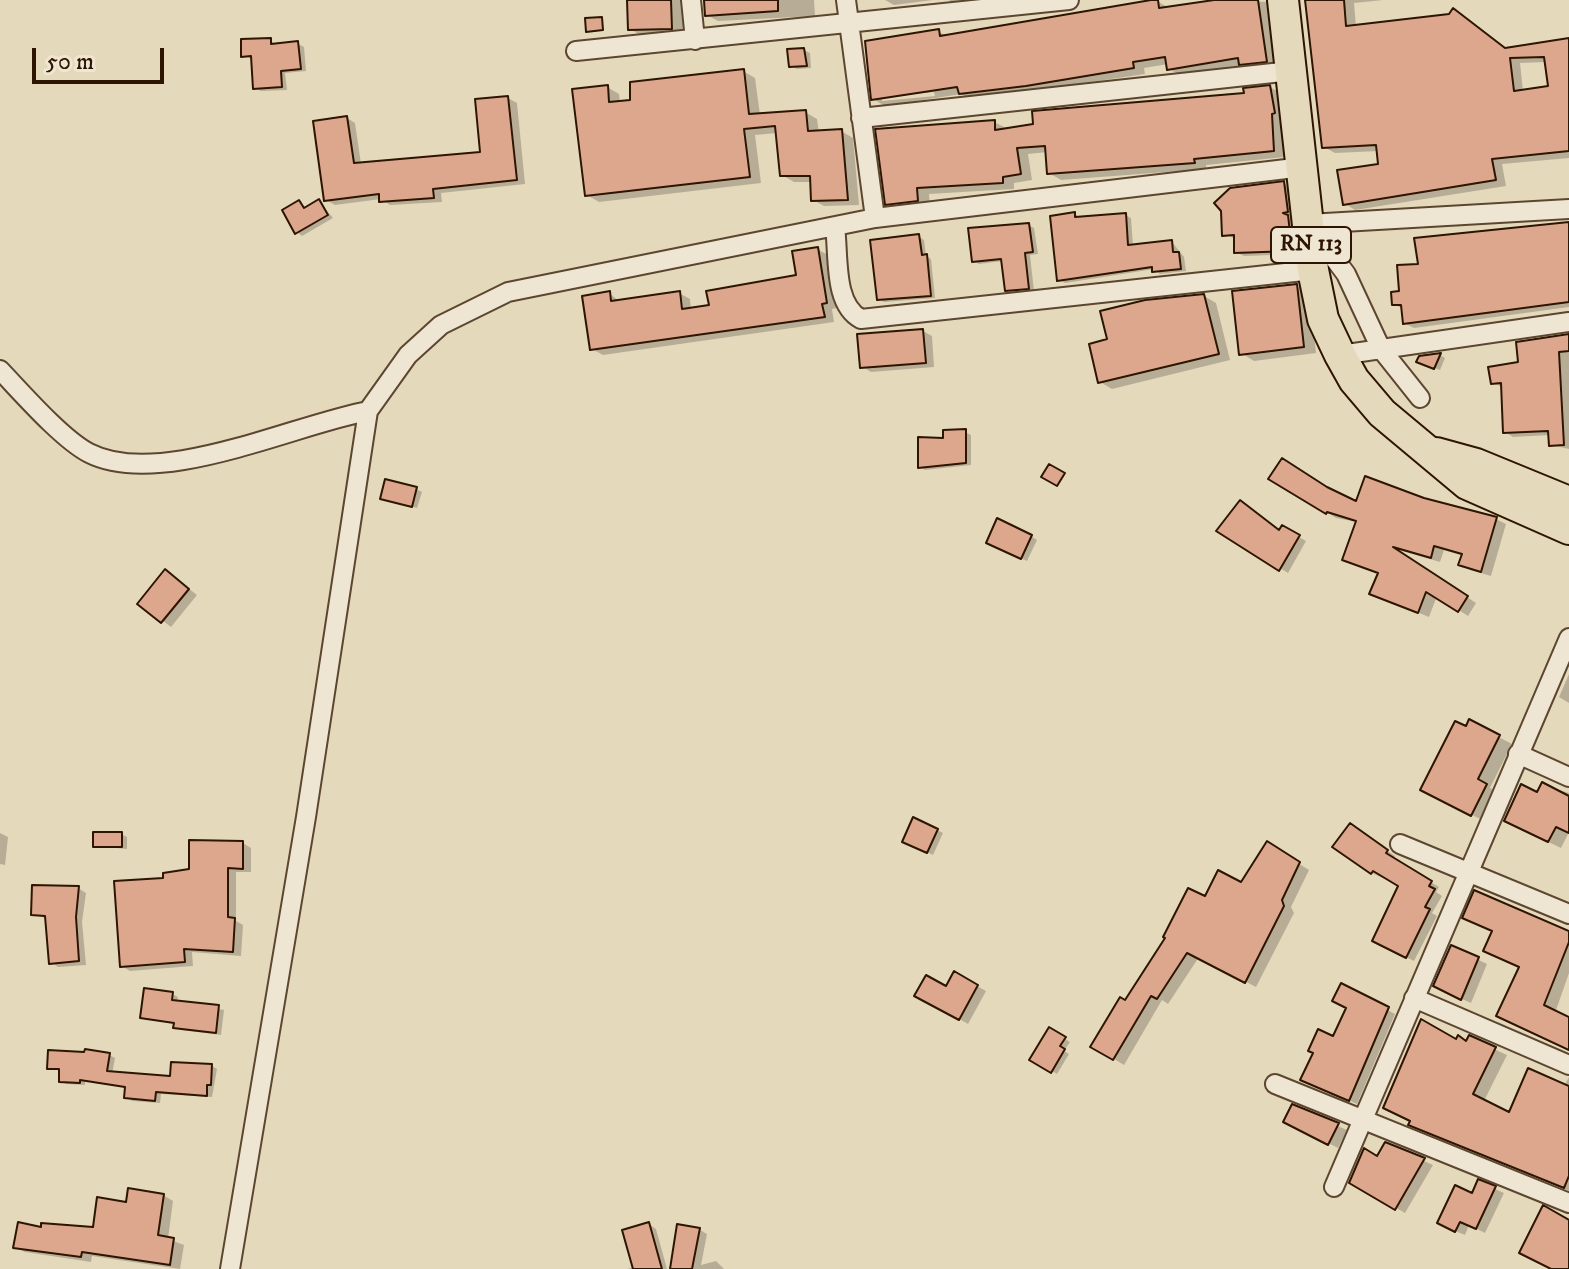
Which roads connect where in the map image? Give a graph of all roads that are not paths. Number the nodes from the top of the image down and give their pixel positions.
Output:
1 (691, 0) edge
2 (846, 0) edge
3 (1069, 0) edge
4 (1283, 0) edge
5 (849, 25) junction
6 (695, 40) junction
7 (576, 51) dead end
8 (1291, 71) junction
9 (861, 118) junction
10 (1303, 167) junction
11 (1569, 209) edge
12 (875, 218) junction
13 (1308, 224) junction
14 (835, 227) junction
15 (1313, 270) junction
16 (1569, 322) edge
17 (1381, 349) junction
18 (1340, 355) junction
19 (0, 370) edge
20 (1420, 398) dead end
21 (368, 411) junction
22 (1428, 451) junction
23 (1569, 502) edge
24 (1569, 529) edge
25 (1569, 640) edge
26 (1518, 754) junction
27 (1569, 777) edge
28 (1400, 844) dead end
29 (1468, 872) junction
30 (1569, 914) edge
31 (1414, 998) junction
32 (1569, 1065) edge
33 (1275, 1084) dead end
34 (1363, 1120) junction
35 (1334, 1187) dead end
36 (1569, 1203) edge
37 (230, 1269) edge

1 - 6 street
2 - 5 street
3 - 5 street
4 - 8 main road, RN 113
5 - 6 street
5 - 9 street
6 - 7 street
8 - 9 street
8 - 10 main road, RN 113
9 - 12 street
10 - 12 street
10 - 13 main road, RN 113
11 - 13 street
12 - 14 street
13 - 15 main road, RN 113
13 - 17 street
14 - 15 street
14 - 21 street
15 - 18 main road, RN 113
16 - 17 street
17 - 18 street
17 - 20 street
18 - 22 main road, RN 113
19 - 21 street
21 - 37 street
22 - 23 main road, RN 113
22 - 24 main road, RN 113
25 - 26 street
26 - 27 street
26 - 29 street
28 - 29 street
29 - 30 street
29 - 31 street
31 - 32 street
31 - 34 street
33 - 34 street
34 - 35 street
34 - 36 street

